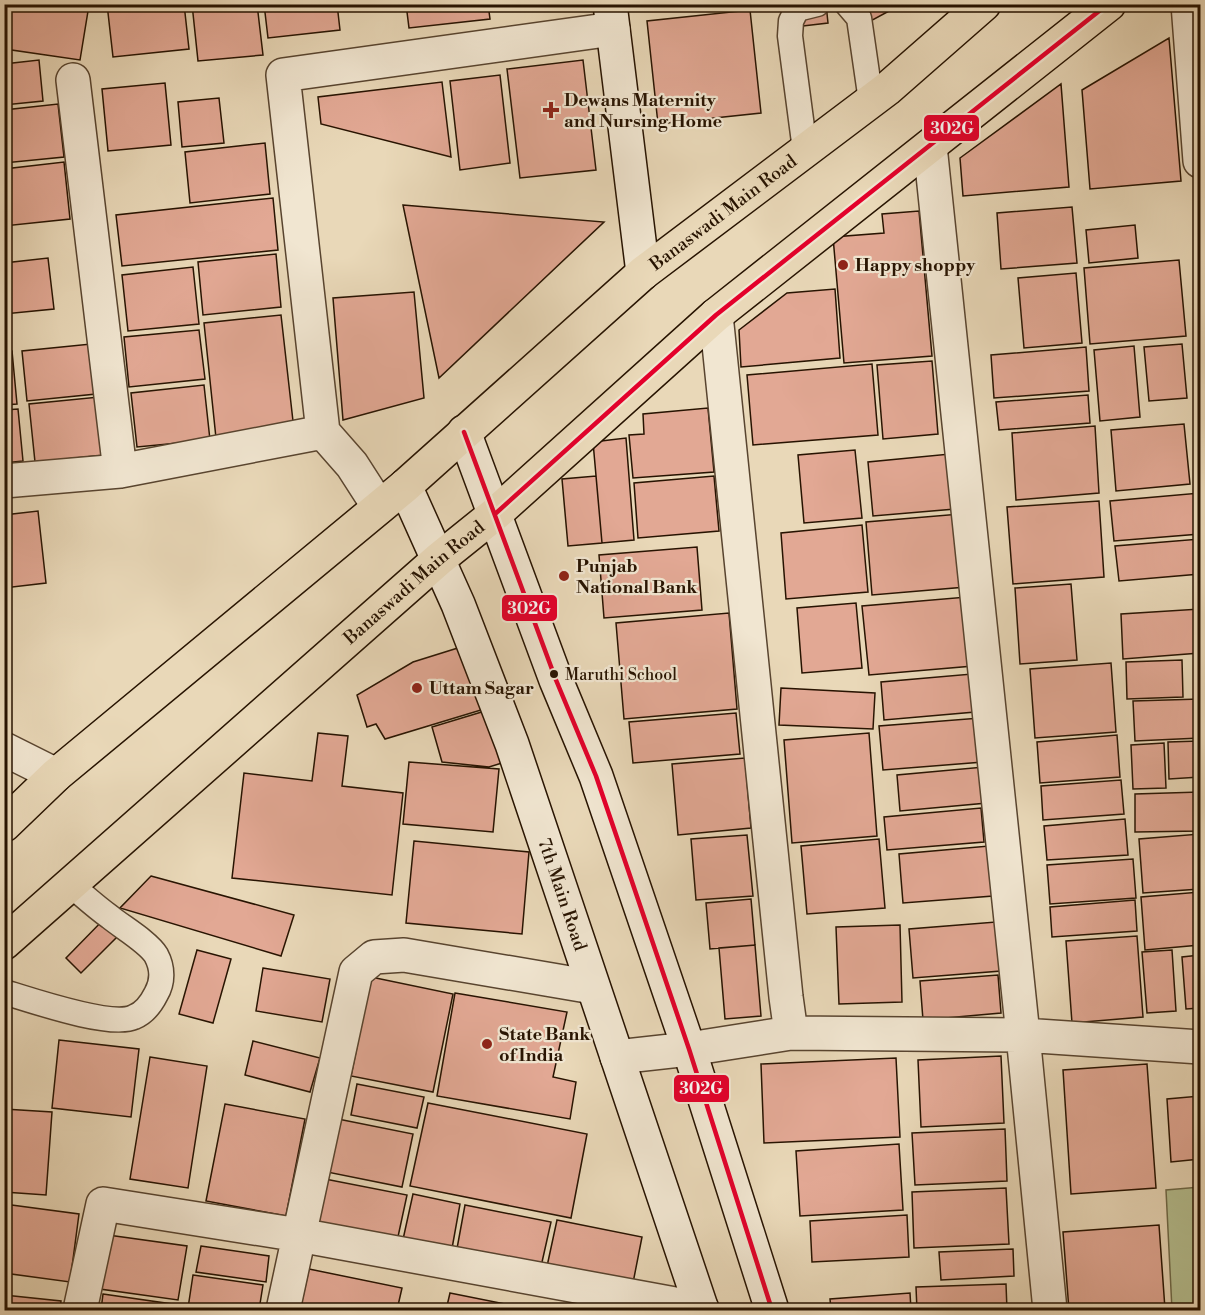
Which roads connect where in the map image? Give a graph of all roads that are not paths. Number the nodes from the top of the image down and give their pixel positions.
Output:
1 (817, 4) edge
2 (847, 4) edge
3 (984, 4) edge
4 (1109, 4) edge
5 (1188, 4) edge
6 (612, 17) edge
7 (73, 80) dead end
8 (871, 101) junction
9 (930, 146) junction
10 (805, 150) junction
11 (1200, 161) edge
12 (643, 273) junction
13 (716, 315) junction
14 (323, 432) junction
15 (464, 432) junction
16 (120, 471) junction
17 (4, 481) edge
18 (405, 486) junction
19 (379, 507) junction
20 (495, 514) junction
21 (439, 559) junction
22 (4, 749) edge
23 (56, 775) junction
24 (4, 825) edge
25 (71, 885) junction
26 (4, 943) edge
27 (594, 987) junction
28 (4, 992) edge
29 (791, 1033) junction
30 (1023, 1035) junction
31 (1200, 1047) edge
32 (689, 1049) junction
33 (617, 1057) junction
34 (299, 1235) junction
35 (702, 1310) edge
36 (80, 1311) edge
37 (284, 1311) edge
38 (772, 1311) edge
39 (1050, 1311) edge

1 - 10 lane
2 - 8 lane
3 - 8 main road, Banaswadi Main Road
4 - 9 main road, Banaswadi Main Road
5 - 11 street
6 - 12 street
6 - 14 street
7 - 16 street
8 - 10 main road, Banaswadi Main Road
9 - 13 main road, Banaswadi Main Road
9 - 30 street
10 - 12 main road, Banaswadi Main Road
12 - 15 main road, Banaswadi Main Road
13 - 20 main road, Banaswadi Main Road
13 - 29 street
14 - 16 street
14 - 19 street
15 - 18 main road, Banaswadi Main Road
15 - 20 street
16 - 17 street
18 - 19 main road, Banaswadi Main Road
18 - 21 street, 7th Main Road
19 - 23 main road, Banaswadi Main Road
20 - 21 main road, Banaswadi Main Road
20 - 32 street
21 - 25 main road, Banaswadi Main Road
21 - 27 street, 7th Main Road
22 - 23 street
23 - 24 main road, Banaswadi Main Road
25 - 26 main road, Banaswadi Main Road
25 - 28 lane
27 - 33 street, 7th Main Road
27 - 34 street
29 - 30 street
29 - 32 street
30 - 31 street
30 - 39 street
32 - 33 street
32 - 38 street
33 - 35 street, 7th Main Road
34 - 35 street
34 - 36 street
34 - 37 street

